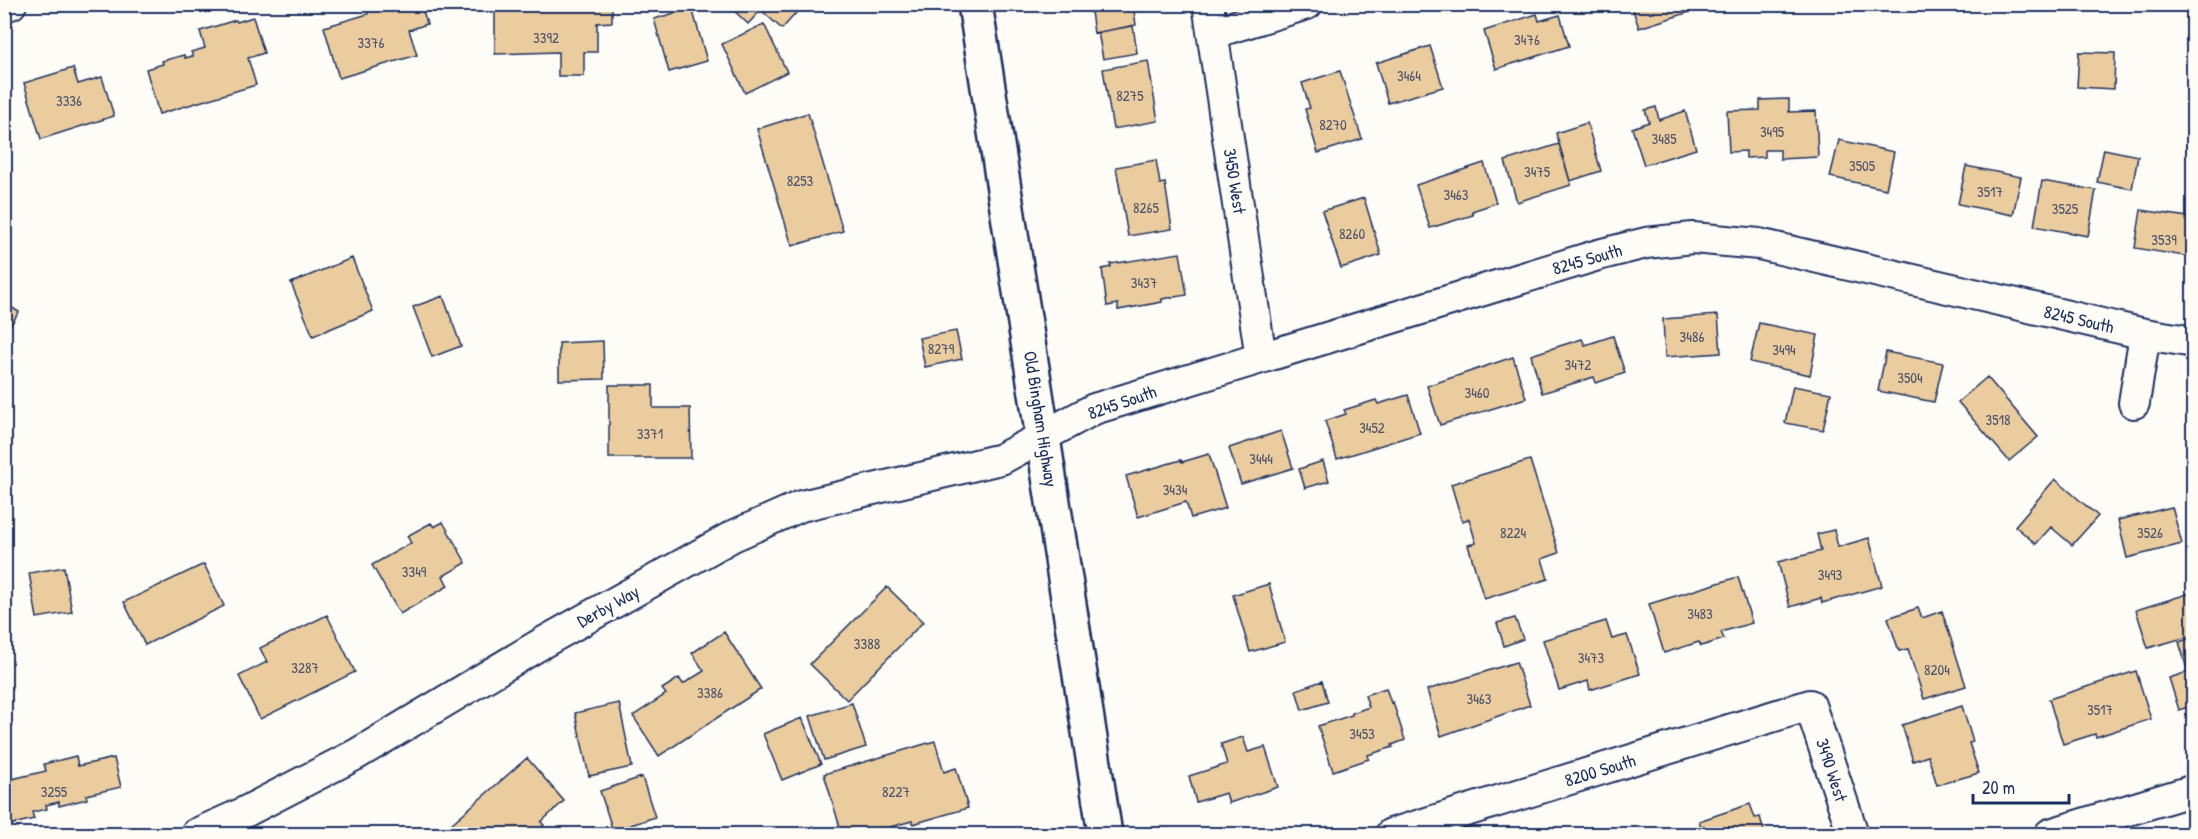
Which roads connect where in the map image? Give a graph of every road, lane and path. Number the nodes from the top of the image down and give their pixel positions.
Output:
1 (11, 4) edge
2 (975, 4) edge
3 (1307, 4) edge
4 (4, 6) edge
5 (1210, 19) edge
6 (2145, 334) junction
7 (2193, 342) edge
8 (1262, 358) junction
9 (2134, 403) dead end
10 (1044, 435) junction
11 (1810, 705) joint
12 (2193, 790) edge
13 (196, 834) edge
14 (1105, 834) edge
15 (1391, 834) edge
16 (1853, 834) edge
17 (2050, 834) edge

1 - 4 street
2 - 10 street, Old Bingham Highway
3 - 5 street
5 - 8 street, 3450 West
6 - 7 street, 8245 South
6 - 8 street, 8245 South
6 - 9 street
8 - 10 street, 8245 South
10 - 13 street, Derby Way
10 - 14 street, Old Bingham Highway
11 - 15 street, 8200 South
11 - 16 street, 3490 West
12 - 17 street

